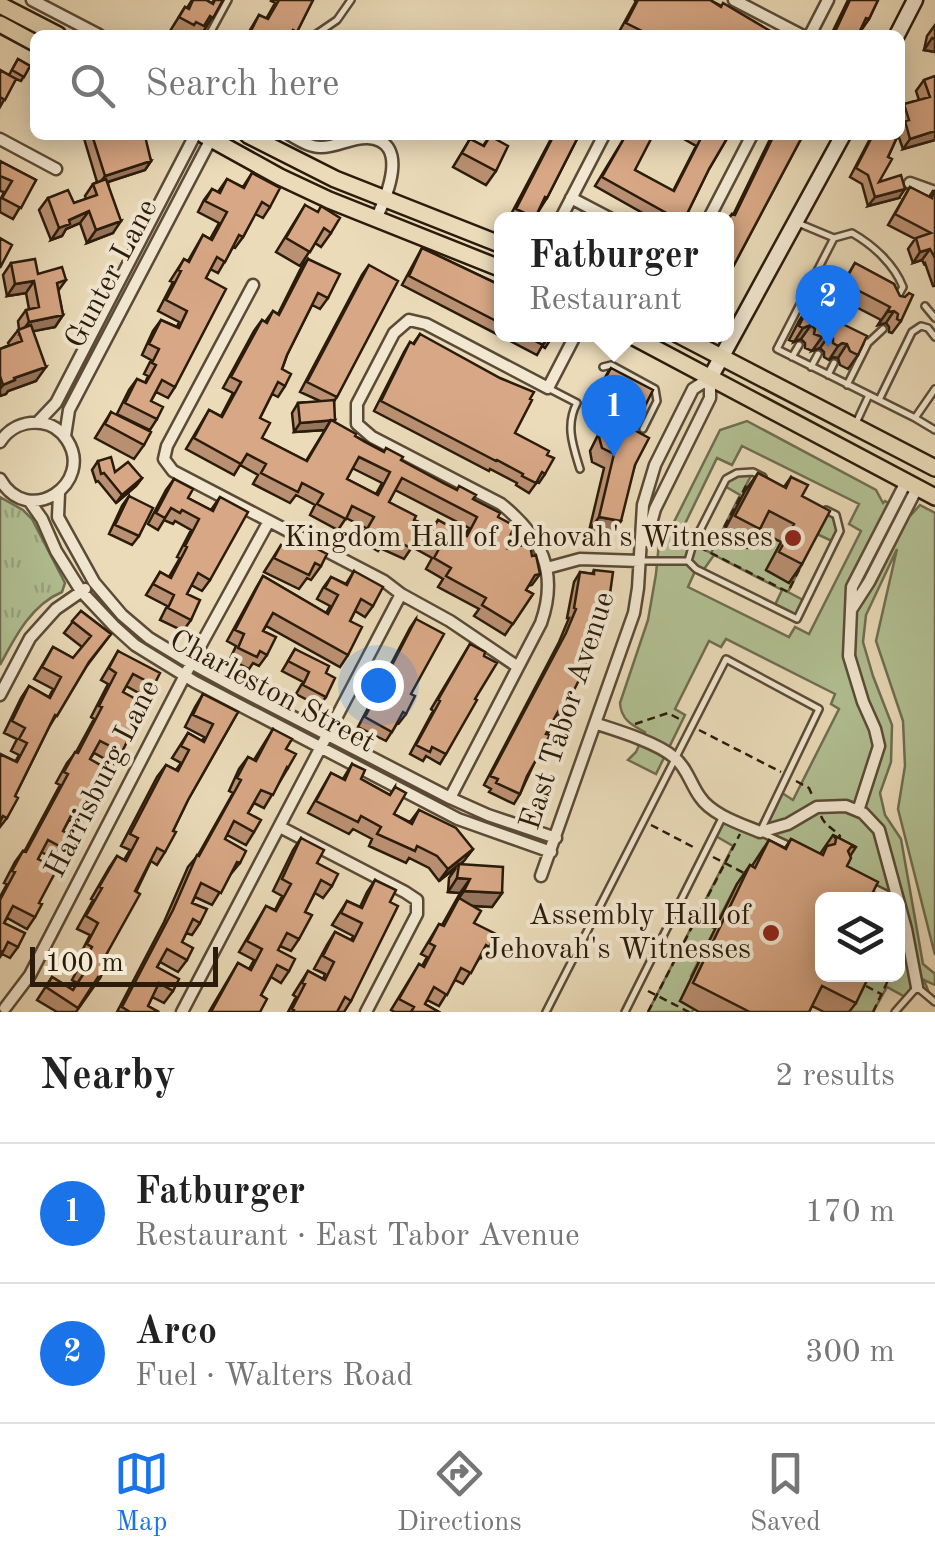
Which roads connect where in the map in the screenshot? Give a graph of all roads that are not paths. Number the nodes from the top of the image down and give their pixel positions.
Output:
1 (32, 0) edge
2 (228, 0) edge
3 (351, 0) edge
4 (734, 0) edge
5 (828, 0) edge
6 (915, 0) edge
7 (0, 4) edge
8 (0, 24) edge
9 (49, 30) edge
10 (89, 30) edge
11 (212, 30) edge
12 (322, 30) edge
13 (791, 30) edge
14 (813, 30) edge
15 (900, 30) edge
16 (30, 40) edge
17 (0, 139) edge
18 (201, 140) edge
19 (201, 140) edge
20 (211, 140) edge
21 (258, 140) edge
22 (302, 140) edge
23 (358, 140) edge
24 (373, 140) edge
25 (601, 140) edge
26 (749, 140) edge
27 (840, 140) edge
28 (56, 169) dead end
29 (910, 183) edge
30 (935, 192) edge
31 (571, 198) junction
32 (386, 199) junction
33 (564, 212) edge
34 (598, 212) edge
35 (712, 212) edge
36 (376, 219) junction
37 (794, 221) junction
38 (834, 238) junction
39 (494, 242) edge
40 (494, 265) edge
41 (252, 285) dead end
42 (895, 303) edge
43 (925, 306) dead end
44 (935, 318) edge
45 (882, 328) dead end
46 (734, 334) edge
47 (850, 334) edge
48 (935, 338) edge
49 (572, 342) edge
50 (643, 342) edge
51 (693, 342) edge
52 (730, 342) edge
53 (868, 343) junction
54 (799, 344) dead end
55 (818, 354) dead end
56 (722, 357) junction
57 (792, 357) junction
58 (834, 362) dead end
59 (603, 367) dead end
60 (811, 367) junction
61 (828, 375) junction
62 (710, 378) junction
63 (847, 385) junction
64 (548, 388) junction
65 (935, 389) edge
66 (870, 396) junction
67 (586, 399) dead end
68 (878, 400) junction
69 (577, 403) junction
70 (915, 418) junction
71 (38, 422) junction
72 (854, 425) junction
73 (643, 428) dead end
74 (935, 430) edge
75 (2, 435) edge
76 (65, 436) junction
77 (935, 468) edge
78 (580, 469) dead end
79 (0, 479) edge
80 (768, 480) edge
81 (912, 485) junction
82 (59, 493) junction
83 (935, 496) edge
84 (30, 502) junction
85 (814, 504) edge
86 (268, 521) junction
87 (640, 561) junction
88 (688, 561) junction
89 (547, 568) junction
90 (94, 582) junction
91 (81, 591) junction
92 (402, 594) junction
93 (192, 663) junction
94 (518, 667) junction
95 (185, 676) junction
96 (0, 695) edge
97 (596, 724) junction
98 (328, 734) junction
99 (321, 747) junction
100 (675, 758) junction
101 (450, 798) junction
102 (858, 810) junction
103 (724, 815) junction
104 (280, 827) junction
105 (760, 832) junction
106 (556, 838) junction
107 (551, 852) junction
108 (801, 852) edge
109 (542, 876) dead end
110 (856, 878) edge
111 (883, 892) edge
112 (896, 892) edge
113 (905, 924) edge
114 (917, 986) junction
115 (935, 1002) edge
116 (5, 1008) edge
117 (182, 1012) edge
118 (366, 1012) edge
119 (546, 1012) edge
120 (625, 1012) edge
121 (894, 1012) edge

1 - 10 street
2 - 11 lane
3 - 12 lane
4 - 13 street
5 - 14 street
6 - 15 main road
7 - 9 main road
8 - 16 main road
17 - 28 street
18 - 71 street, Gunter Lane
19 - 76 street, Gunter Lane
20 - 36 main road
21 - 32 main road
22 - 23 street
24 - 32 street
25 - 31 street
26 - 35 street
27 - 37 main road, East Tabor Avenue
29 - 30 street
31 - 33 street
31 - 34 street
32 - 36 street
32 - 39 main road
36 - 40 main road
37 - 38 lane
37 - 46 main road, East Tabor Avenue
38 - 42 lane
38 - 57 lane
41 - 86 street
43 - 44 lane
45 - 53 lane
47 - 53 lane
48 - 68 lane
49 - 64 street
50 - 62 main road
51 - 56 main road
52 - 56 main road, East Tabor Avenue
53 - 63 lane
54 - 57 lane
55 - 60 lane
56 - 62 main road, East Tabor Avenue
56 - 72 main road
57 - 60 lane
58 - 61 lane
59 - 73 lane
60 - 61 lane
61 - 63 lane
62 - 81 main road
62 - 87 street, East Tabor Avenue
62 - 87 street, East Tabor Avenue
63 - 66 lane
64 - 69 lane
64 - 89 street
65 - 70 lane
66 - 68 lane
66 - 72 lane
67 - 69 lane
68 - 70 lane
69 - 78 lane
70 - 74 lane
71 - 75 street
71 - 76 street
72 - 77 main road
76 - 82 street
79 - 84 street
80 - 88 lane
81 - 83 main road
81 - 102 street
82 - 84 street
82 - 90 street, Charleston Street
84 - 91 street, Charleston Street
85 - 88 lane
86 - 92 street
86 - 93 street, Harrisburg Lane
87 - 88 lane
87 - 89 street
87 - 97 street, East Tabor Avenue
89 - 94 street
90 - 91 street
90 - 93 street, Charleston Street
91 - 95 street, Charleston Street
91 - 96 street
92 - 94 street
92 - 98 street
93 - 95 street, Harrisburg Lane
93 - 98 street, Charleston Street
94 - 101 street
95 - 99 street, Charleston Street
95 - 116 street, Harrisburg Lane
97 - 100 street
97 - 106 street, East Tabor Avenue
98 - 99 street
98 - 101 street, Charleston Street
99 - 104 street
99 - 107 street, Charleston Street
100 - 103 street
100 - 105 lane
100 - 119 lane
101 - 106 street, Charleston Street
102 - 105 street
102 - 112 street
103 - 105 street
103 - 120 lane
104 - 117 street
104 - 118 street
105 - 108 lane
106 - 107 street, East Tabor Avenue
107 - 109 street, East Tabor Avenue
110 - 111 lane
113 - 114 street
114 - 115 lane
114 - 121 lane

